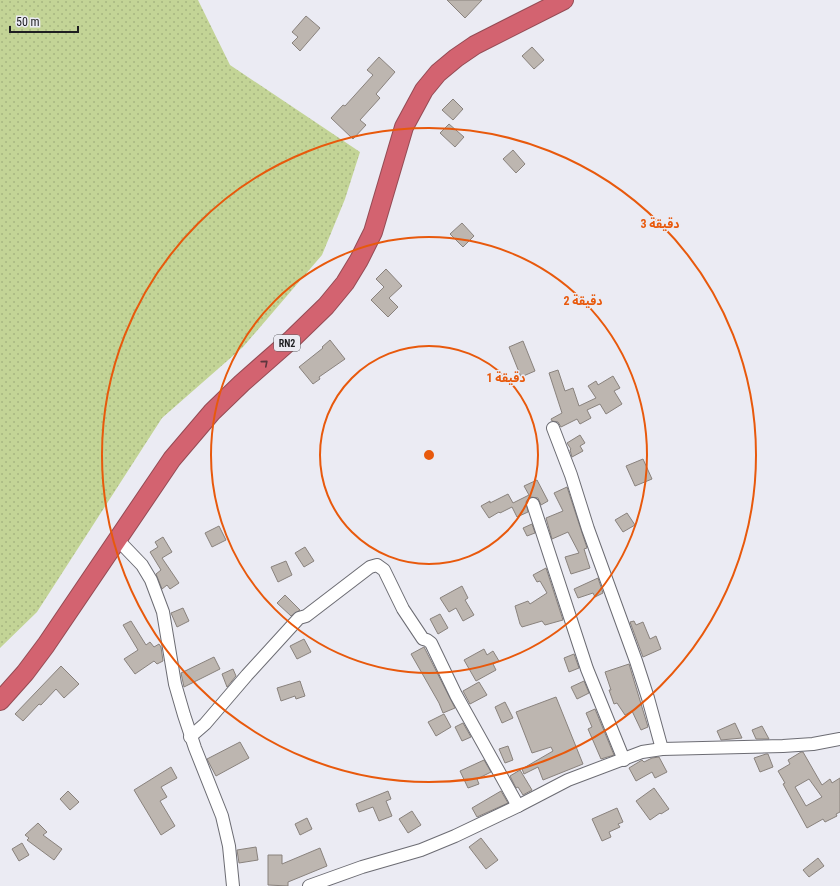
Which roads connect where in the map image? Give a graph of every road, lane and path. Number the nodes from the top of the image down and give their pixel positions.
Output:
1 (538, 0) edge
2 (564, 0) edge
3 (553, 428) dead end
4 (533, 504) dead end
5 (118, 540) junction
6 (0, 684) edge
7 (0, 701) edge
8 (190, 737) junction
9 (840, 739) edge
10 (662, 748) junction
11 (624, 760) junction
12 (518, 806) junction
13 (233, 886) edge
14 (309, 886) edge

1 - 6 highway, RN2
5 -> 2 highway, RN2
3 - 10 street
4 - 11 street
5 - 7 highway, RN2
5 - 8 street
8 - 12 street
8 - 13 street
9 - 10 street
10 - 11 street
11 - 12 street
12 - 14 street

